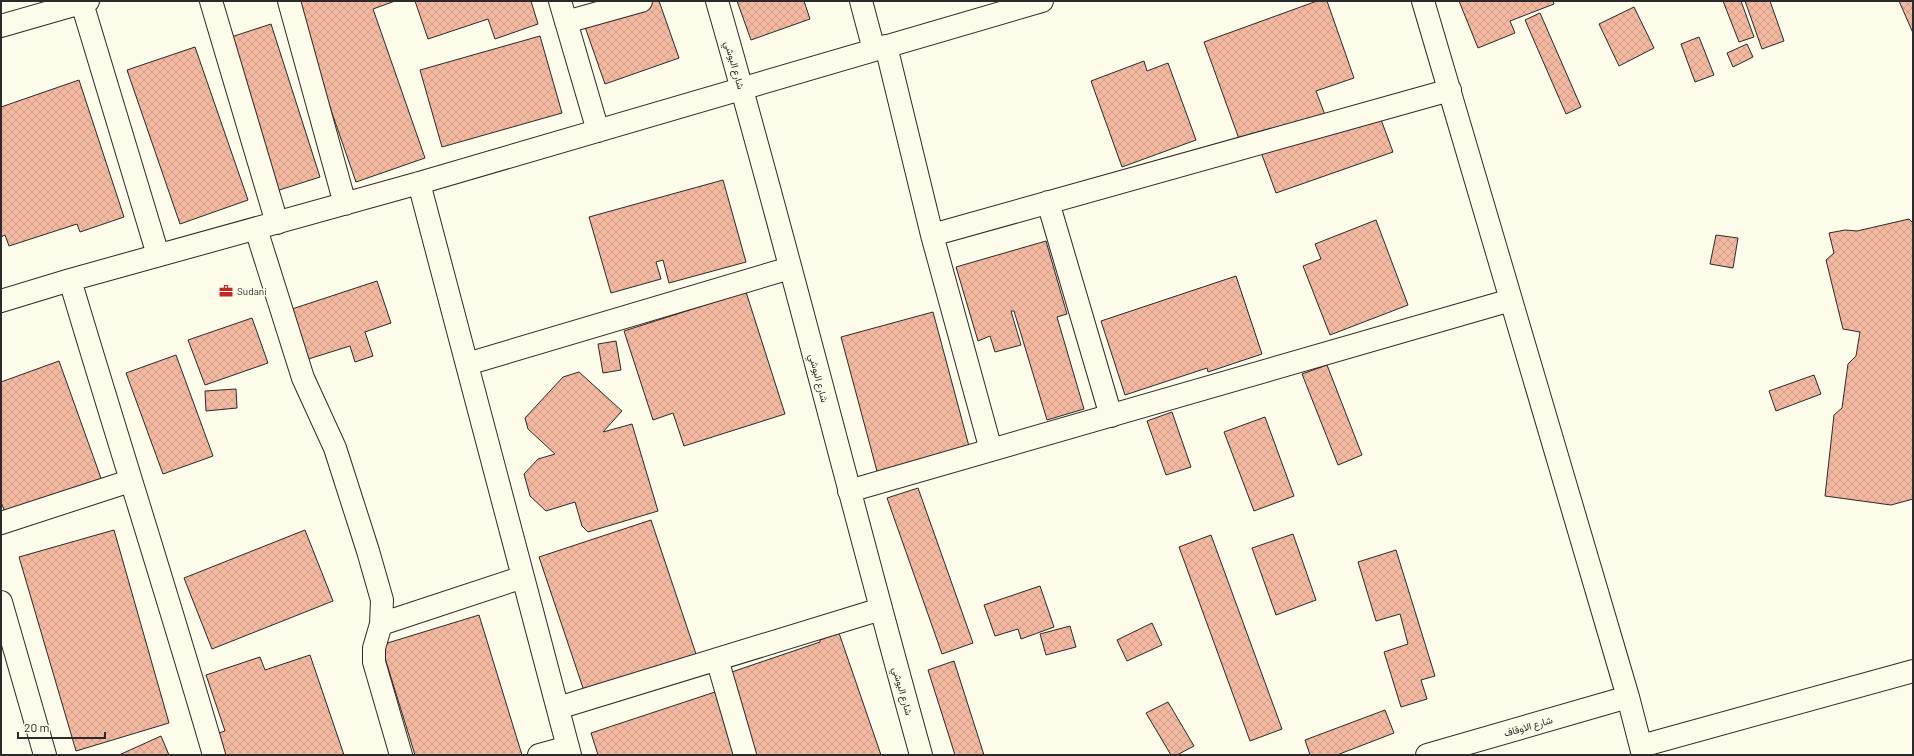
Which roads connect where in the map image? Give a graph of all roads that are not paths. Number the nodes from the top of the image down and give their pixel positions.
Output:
1 (212, 1) edge
2 (289, 1) edge
3 (560, 1) edge
4 (641, 1) edge
5 (717, 1) edge
6 (861, 1) edge
7 (1042, 1) edge
8 (1423, 1) edge
9 (85, 2) edge
10 (31, 9) edge
11 (989, 9) edge
12 (566, 22) junction
13 (1, 26) edge
14 (880, 48) junction
15 (742, 89) junction
16 (1450, 90) junction
17 (598, 131) junction
18 (419, 183) junction
19 (1048, 202) junction
20 (344, 204) junction
21 (277, 223) junction
22 (256, 229) junction
23 (932, 234) junction
24 (158, 255) junction
25 (790, 268) junction
26 (70, 280) junction
27 (1511, 300) junction
28 (1, 301) edge
29 (467, 364) junction
30 (1111, 416) junction
31 (991, 450) junction
32 (130, 481) junction
33 (849, 491) junction
34 (1, 523) edge
35 (523, 576) junction
36 (1, 602) edge
37 (880, 609) junction
38 (381, 624) junction
39 (717, 659) junction
40 (1913, 670) edge
41 (1628, 697) junction
42 (558, 708) junction
43 (1642, 750) edge
44 (569, 751) edge
45 (45, 755) edge
46 (214, 755) edge
47 (401, 755) edge
48 (539, 755) edge
49 (745, 755) edge
50 (921, 755) edge
51 (1427, 755) edge

1 - 21 street
2 - 20 street
3 - 12 street
4 - 12 street
5 - 15 street, شارع البوشي
6 - 14 street
7 - 11 street
8 - 16 street
9 - 10 street
9 - 24 street
10 - 13 street
11 - 14 street
12 - 17 street
14 - 15 street
14 - 23 street
15 - 17 street
15 - 25 street, شارع البوشي
16 - 19 street
16 - 27 street
17 - 18 street
18 - 20 street
18 - 29 street
19 - 23 street
19 - 30 street
20 - 21 street
21 - 22 street
22 - 24 street
22 - 38 street
23 - 31 street
24 - 26 street
25 - 29 street
25 - 33 street, شارع البوشي
26 - 28 street
26 - 32 street
27 - 30 street
27 - 41 street
29 - 35 street
30 - 31 street
31 - 33 street
32 - 34 street
32 - 46 street
33 - 37 street, شارع البوشي
35 - 38 street
35 - 42 street
36 - 45 street
37 - 39 street
37 - 50 street, شارع البوشي
38 - 47 street
39 - 42 street
39 - 49 street
40 - 43 street
41 - 43 street
41 - 51 street, شارع الاوقاف
42 - 44 street
44 - 48 street

